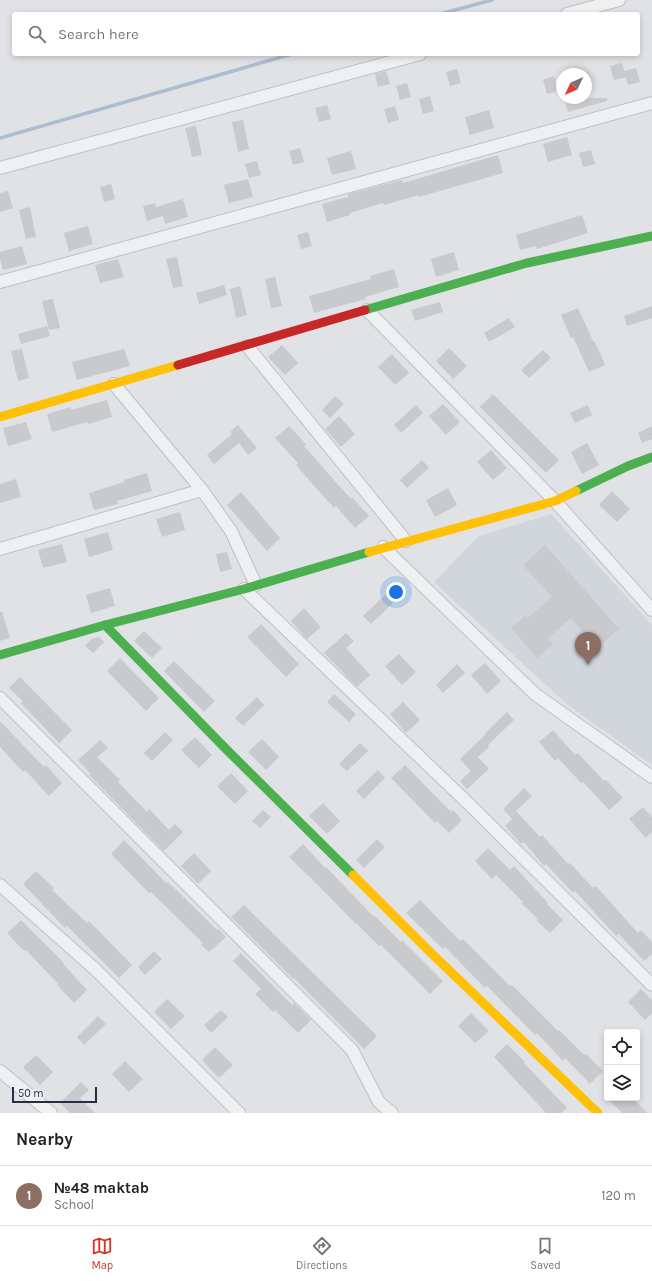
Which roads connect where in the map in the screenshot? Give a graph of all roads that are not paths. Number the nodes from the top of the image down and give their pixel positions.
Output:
1 (619, 0) edge
2 (574, 12) edge
3 (413, 56) edge
4 (652, 103) edge
5 (0, 168) edge
6 (652, 236) edge
7 (0, 282) edge
8 (367, 310) junction
9 (247, 346) junction
10 (114, 384) junction
11 (0, 417) edge
12 (652, 457) edge
13 (202, 490) junction
14 (555, 501) junction
15 (406, 541) junction
16 (383, 548) junction
17 (0, 549) edge
18 (256, 585) junction
19 (244, 588) junction
20 (652, 610) edge
21 (105, 625) junction
22 (0, 655) edge
23 (0, 698) edge
24 (652, 777) edge
25 (0, 885) edge
26 (652, 985) edge
27 (0, 1071) edge
28 (51, 1113) edge
29 (239, 1113) edge
30 (392, 1113) edge
31 (598, 1113) edge

1 - 2 street
3 - 5 street
4 - 7 street
6 - 8 street
8 - 9 street
8 - 14 street
9 - 10 street
9 - 15 street
10 - 11 street
10 - 13 street
12 - 14 street
13 - 17 street
13 - 18 street
14 - 15 street
14 - 20 street
15 - 16 street
16 - 18 street
16 - 24 street
18 - 19 street
19 - 21 street
19 - 26 street
21 - 22 street
21 - 31 street
23 - 30 street
25 - 29 street
27 - 28 street

